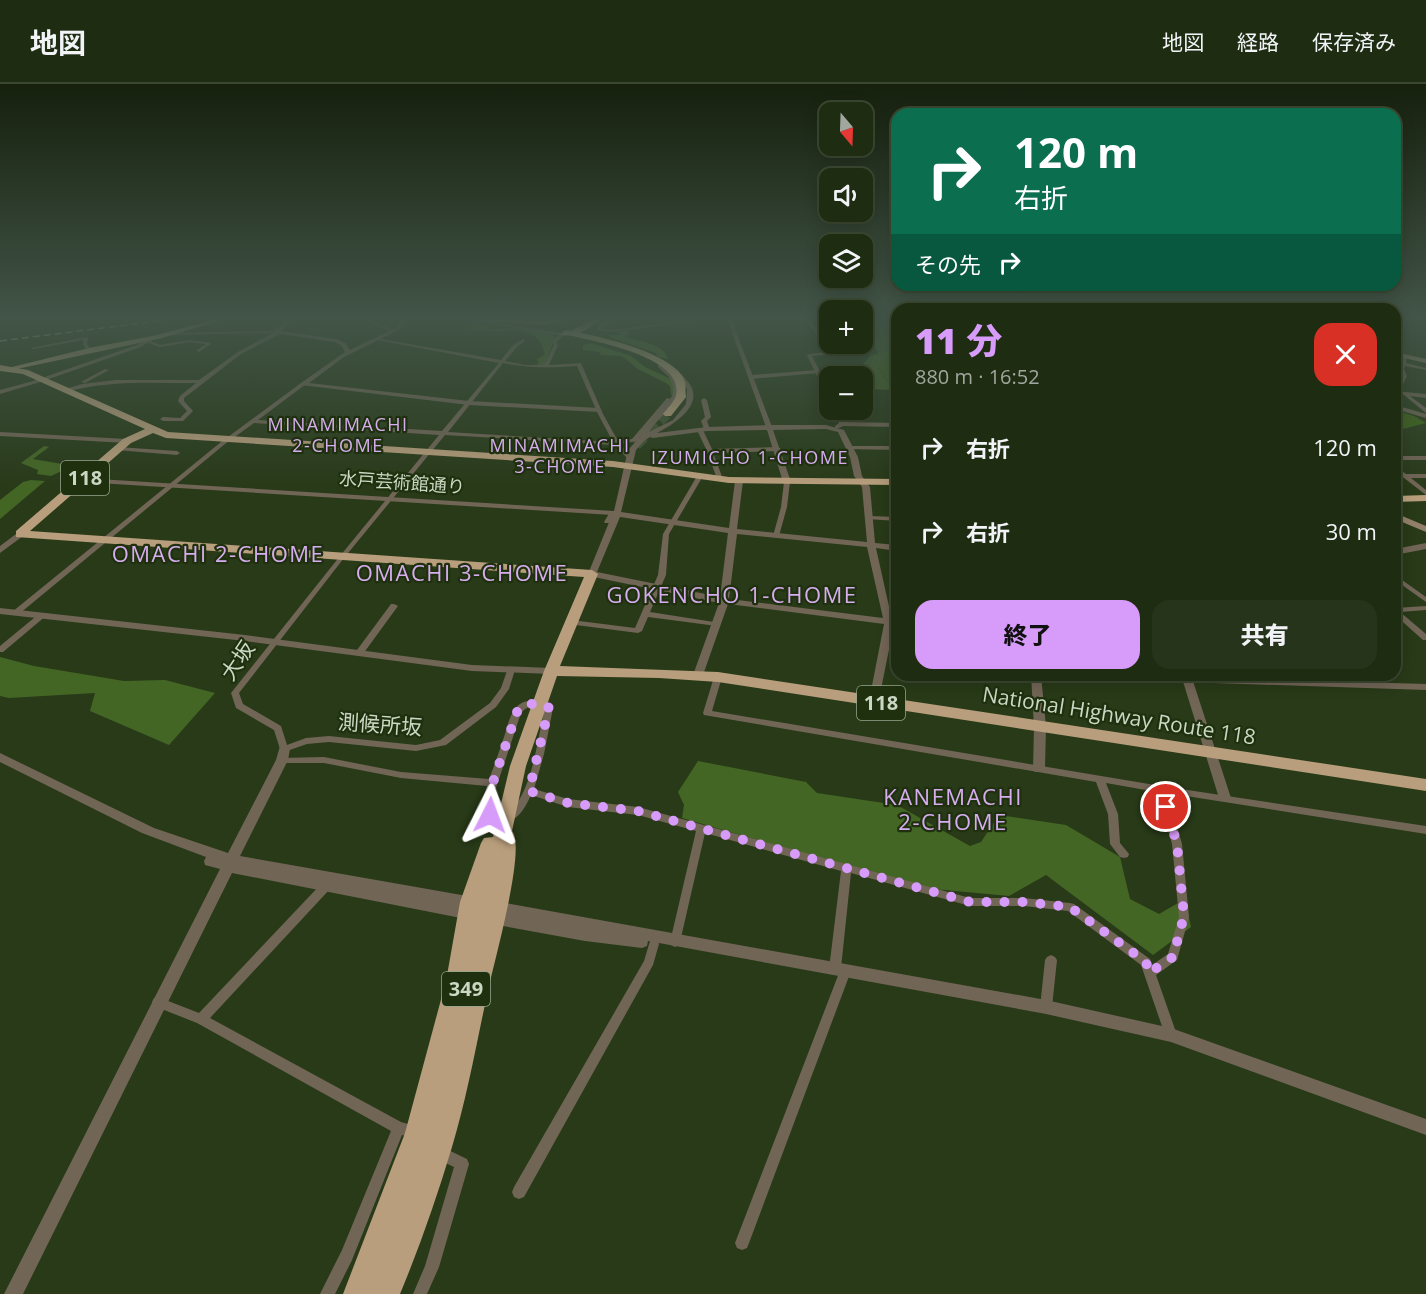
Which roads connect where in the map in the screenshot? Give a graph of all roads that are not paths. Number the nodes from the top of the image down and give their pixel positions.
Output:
1 (28, 374) edge
2 (57, 374) edge
3 (97, 374) edge
4 (211, 374) edge
5 (316, 374) edge
6 (492, 374) edge
7 (584, 374) edge
8 (670, 374) edge
9 (673, 374) edge
10 (676, 374) edge
11 (678, 374) edge
12 (784, 374) edge
13 (751, 377) joint
14 (680, 379) junction
15 (42, 380) junction
16 (201, 382) junction
17 (303, 384) junction
18 (64, 390) junction
19 (0, 392) edge
20 (1401, 394) edge
21 (1406, 395) junction
22 (1426, 396) edge
23 (669, 399) dead end
24 (704, 400) dead end
25 (469, 403) junction
26 (1401, 409) edge
27 (599, 410) junction
28 (1426, 411) edge
29 (671, 418) junction
30 (1426, 418) edge
31 (163, 419) dead end
32 (838, 420) edge
33 (252, 421) junction
34 (891, 425) edge
35 (840, 426) junction
36 (769, 427) junction
37 (151, 430) junction
38 (700, 430) junction
39 (444, 433) junction
40 (0, 434) edge
41 (228, 439) junction
42 (637, 440) junction
43 (617, 444) junction
44 (123, 445) junction
45 (850, 448) junction
46 (891, 448) edge
47 (778, 449) junction
48 (711, 451) junction
49 (428, 452) junction
50 (177, 453) dead end
51 (1401, 458) edge
52 (1426, 458) edge
53 (629, 461) junction
54 (1401, 473) edge
55 (700, 476) junction
56 (1405, 476) junction
57 (1426, 476) edge
58 (720, 479) junction
59 (82, 480) junction
60 (739, 481) junction
61 (787, 482) junction
62 (862, 482) junction
63 (891, 483) edge
64 (173, 485) junction
65 (1426, 493) edge
66 (1426, 498) edge
67 (390, 499) junction
68 (1401, 500) edge
69 (615, 513) junction
70 (869, 518) junction
71 (891, 519) edge
72 (1401, 520) edge
73 (607, 522) dead end
74 (670, 523) junction
75 (1426, 529) edge
76 (734, 532) junction
77 (20, 534) junction
78 (776, 536) junction
79 (105, 540) junction
80 (871, 545) junction
81 (1426, 546) edge
82 (891, 547) edge
83 (0, 550) edge
84 (1401, 551) edge
85 (342, 556) junction
86 (592, 573) junction
87 (1401, 581) edge
88 (658, 588) junction
89 (1426, 600) edge
90 (723, 601) junction
91 (394, 606) dead end
92 (1426, 608) edge
93 (1401, 610) edge
94 (0, 611) edge
95 (16, 612) junction
96 (646, 614) junction
97 (43, 615) junction
98 (1401, 616) edge
99 (891, 618) edge
100 (571, 622) junction
101 (891, 622) edge
102 (714, 624) junction
103 (891, 626) edge
104 (1426, 638) edge
105 (273, 642) junction
106 (0, 650) edge
107 (360, 652) junction
108 (511, 670) junction
109 (551, 671) junction
110 (698, 675) junction
111 (718, 677) junction
112 (1036, 681) edge
113 (1187, 681) edge
114 (1282, 681) edge
115 (1426, 687) edge
116 (874, 701) junction
117 (538, 702) junction
118 (1040, 727) junction
119 (1210, 753) junction
120 (283, 754) junction
121 (0, 757) edge
122 (1039, 769) junction
123 (1100, 779) junction
124 (493, 783) junction
125 (1426, 785) edge
126 (1161, 789) junction
127 (529, 791) junction
128 (1225, 798) junction
129 (502, 820) junction
130 (701, 829) junction
131 (1426, 830) edge
132 (1124, 854) dead end
133 (231, 863) junction
134 (846, 868) junction
135 (326, 886) junction
136 (469, 908) junction
137 (497, 913) junction
138 (675, 942) junction
139 (654, 944) junction
140 (757, 955) junction
141 (1051, 960) dead end
142 (840, 970) junction
143 (1149, 973) junction
144 (158, 1002) junction
145 (1046, 1007) junction
146 (201, 1019) junction
147 (1171, 1035) junction
148 (1426, 1127) edge
149 (408, 1130) junction
150 (439, 1152) junction
151 (519, 1192) dead end
152 (742, 1243) dead end
153 (373, 1292) edge
154 (13, 1294) edge
155 (327, 1294) edge
156 (420, 1294) edge

1 - 15 highway
2 - 15 street
3 - 18 street
4 - 16 street
5 - 17 street
6 - 25 street
7 - 27 street
8 - 42 street
9 - 14 highway
10 - 14 highway
11 - 29 street
12 - 13 street
13 - 36 street
14 - 29 highway
15 - 18 highway
15 - 19 street
16 - 18 street
16 - 31 street
17 - 25 street
17 - 33 street
18 - 37 highway
20 - 21 street
21 - 22 street
21 - 28 street
23 - 42 street
24 - 38 street
25 - 27 street
25 - 39 street
26 - 30 street
27 - 43 street
29 - 38 street
29 - 42 street
32 - 35 street
33 - 39 street
33 - 41 street
34 - 35 street
35 - 36 street
35 - 45 street
36 - 38 street
36 - 47 street
37 - 41 highway
37 - 44 highway, 118
38 - 42 street
38 - 48 street
39 - 43 street
39 - 49 street
40 - 44 street
41 - 49 highway
41 - 64 street
42 - 43 street
42 - 53 street
43 - 53 street
44 - 50 street
44 - 59 highway, 118
45 - 46 street
45 - 62 street
47 - 48 street
47 - 61 street
48 - 58 street
49 - 53 highway
49 - 67 street
51 - 52 street
53 - 55 highway
53 - 69 street
54 - 56 street
55 - 58 highway
55 - 74 street
56 - 57 street
56 - 65 street
58 - 60 highway
59 - 64 street, 水戸芸術館通り
59 - 77 highway, 118
60 - 61 highway
60 - 76 street
61 - 62 highway
61 - 78 street
62 - 63 highway
62 - 70 street
64 - 67 street, 水戸芸術館通り
64 - 79 street
66 - 68 highway
67 - 69 street, 水戸芸術館通り
67 - 85 street
69 - 73 street
69 - 74 street, 水戸芸術館通り
69 - 86 street
70 - 71 street
70 - 80 street
72 - 75 main road
74 - 76 street, 水戸芸術館通り
74 - 88 street
76 - 78 street, 水戸芸術館通り
76 - 90 street
77 - 79 highway
77 - 83 street
78 - 80 street, 水戸芸術館通り
79 - 85 highway
79 - 95 street
80 - 82 street, 水戸芸術館通り
80 - 99 street
81 - 84 street
85 - 86 highway
85 - 105 street
86 - 88 street
86 - 100 highway
87 - 89 street
88 - 90 street
88 - 96 street
90 - 101 street
90 - 102 street
91 - 107 street
92 - 93 street
94 - 95 street
95 - 97 street
96 - 100 street
96 - 102 street
97 - 105 street
97 - 106 street
98 - 104 street
100 - 109 highway
102 - 110 street
103 - 116 street
105 - 107 street
105 - 120 street, 大坂
107 - 108 street
108 - 109 street
108 - 120 street, 測候所坂
109 - 110 highway, National Highway Route 118 / 118
109 - 117 highway, 349
110 - 111 highway, National Highway Route 118 / 118
111 - 116 highway, National Highway Route 118 / 118
111 - 122 street
112 - 118 street
113 - 119 street
114 - 115 street
116 - 118 highway, National Highway Route 118 / 118
117 - 129 highway, 349
117 - 153 highway, 349
118 - 119 highway, National Highway Route 118 / 118
118 - 122 street
119 - 125 highway, National Highway Route 118 / 118
119 - 128 street
120 - 124 street
120 - 133 street
121 - 133 street
122 - 123 street
123 - 126 street
123 - 132 street
124 - 127 street
124 - 129 street
126 - 128 street
126 - 143 street
127 - 129 street
127 - 130 street
128 - 131 street
129 - 136 highway, 349
129 - 137 highway, 349
130 - 134 street
130 - 138 street
133 - 135 street
133 - 136 street
133 - 144 street
134 - 142 street
134 - 143 street
135 - 136 street
135 - 146 street
136 - 137 street
136 - 149 highway, 349
137 - 138 street
137 - 139 street
137 - 150 highway, 349
138 - 140 street
139 - 140 street
139 - 151 street
140 - 142 street
141 - 145 street
142 - 145 street
142 - 152 street
143 - 147 street
144 - 146 street
144 - 154 street
145 - 147 street
146 - 149 street
147 - 148 street
149 - 153 highway, 349
149 - 155 street
150 - 153 highway, 349
150 - 156 street

